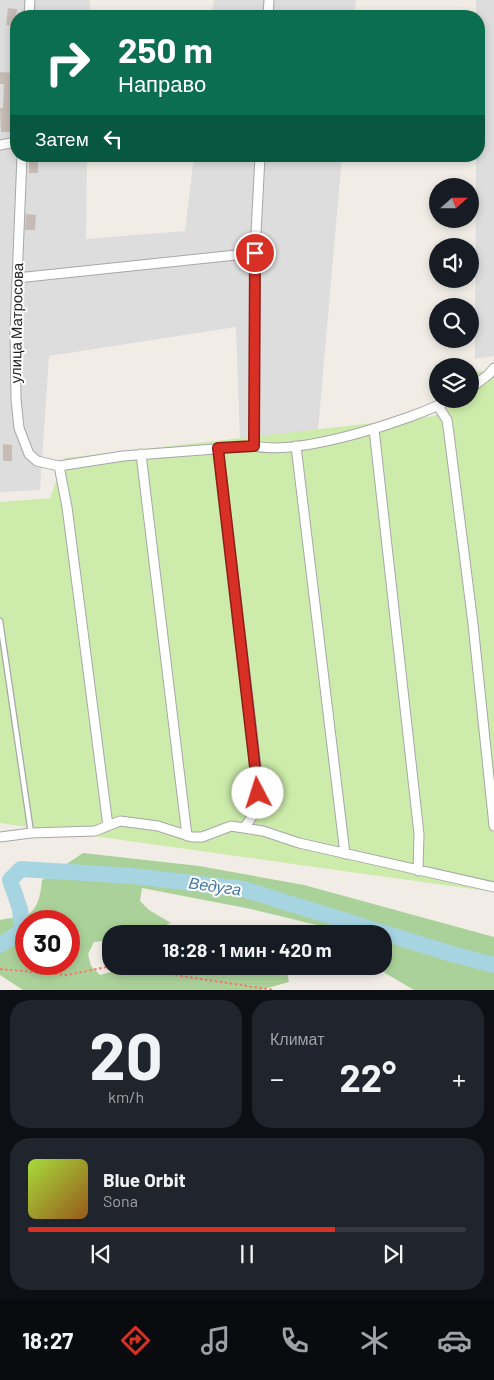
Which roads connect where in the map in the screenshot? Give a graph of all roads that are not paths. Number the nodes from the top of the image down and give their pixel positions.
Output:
1 (22, 162) edge
2 (260, 162) edge
3 (255, 253) junction
4 (17, 278) junction
5 (494, 368) edge
6 (479, 382) edge
7 (432, 408) edge
8 (439, 408) edge
9 (374, 429) junction
10 (254, 446) junction
11 (296, 446) junction
12 (218, 448) junction
13 (141, 454) junction
14 (60, 466) junction
15 (0, 621) edge
16 (108, 826) junction
17 (494, 826) edge
18 (244, 828) junction
19 (31, 833) junction
20 (188, 836) junction
21 (0, 838) edge
22 (345, 854) junction
23 (418, 871) junction
24 (494, 887) edge

1 - 4 street, улица Матросова
2 - 3 street
3 - 4 street
3 - 10 street
4 - 14 street, улица Матросова
5 - 6 street
7 - 9 street
8 - 17 street
9 - 11 street
9 - 23 street
10 - 11 street
10 - 12 street
11 - 22 street
12 - 13 street
12 - 18 street
13 - 14 street
13 - 20 street
14 - 16 street
15 - 19 lane
16 - 19 street
16 - 20 street
18 - 20 street
18 - 22 street
19 - 21 street
22 - 23 street
23 - 24 street

